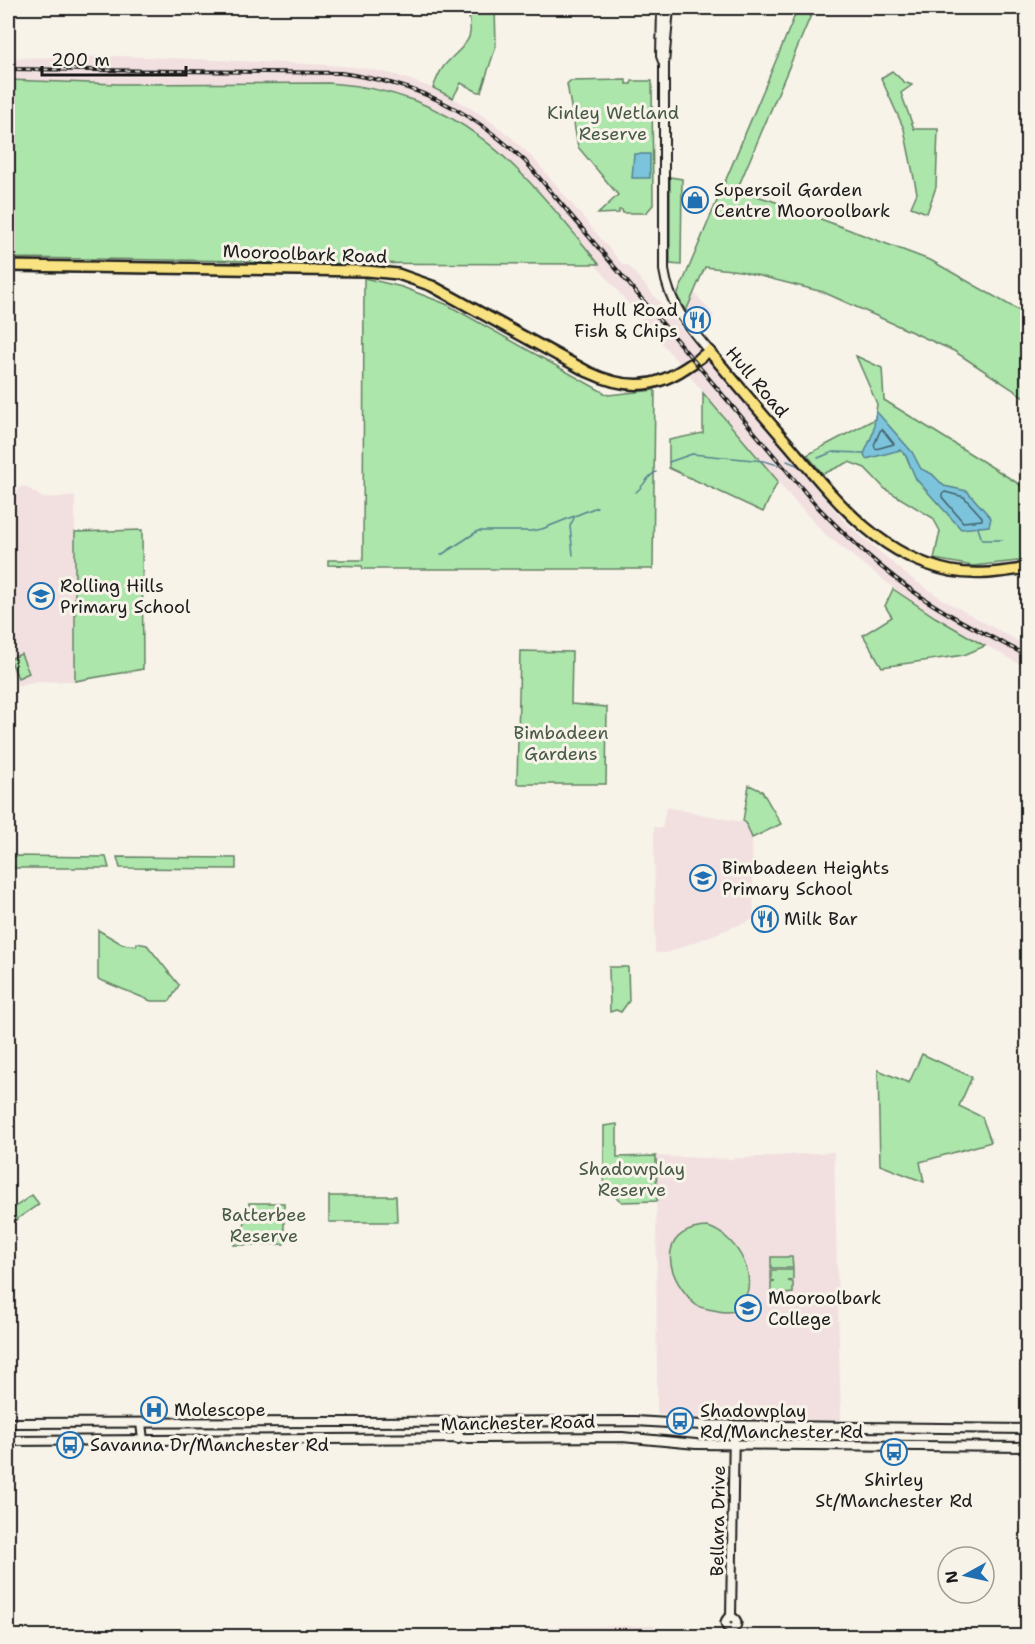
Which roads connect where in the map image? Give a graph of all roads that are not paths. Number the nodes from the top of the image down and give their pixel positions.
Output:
1 (662, 8) edge
2 (669, 8) edge
3 (664, 64) junction
4 (8, 266) edge
5 (709, 351) junction
6 (1028, 568) edge
7 (459, 1421) junction
8 (141, 1423) junction
9 (8, 1424) edge
10 (734, 1425) junction
11 (1028, 1429) edge
12 (458, 1439) junction
13 (144, 1440) junction
14 (8, 1441) edge
15 (734, 1444) junction
16 (1028, 1447) edge
17 (730, 1633) edge

1 - 3 main road, Hull Road
2 - 3 main road, Hull Road
3 - 5 main road, Hull Road
4 - 5 main road, Mooroolbark Road
5 - 6 main road, Hull Road
7 - 8 main road, Manchester Road
7 - 10 main road, Manchester Road
7 - 12 main road
8 - 9 main road, Manchester Road
8 - 13 main road
10 - 11 main road, Manchester Road
10 - 15 main road, Bellara Drive
12 - 13 main road, Manchester Road
12 - 15 main road, Manchester Road
13 - 14 main road, Manchester Road
15 - 16 main road, Manchester Road
15 - 17 main road, Bellara Drive

